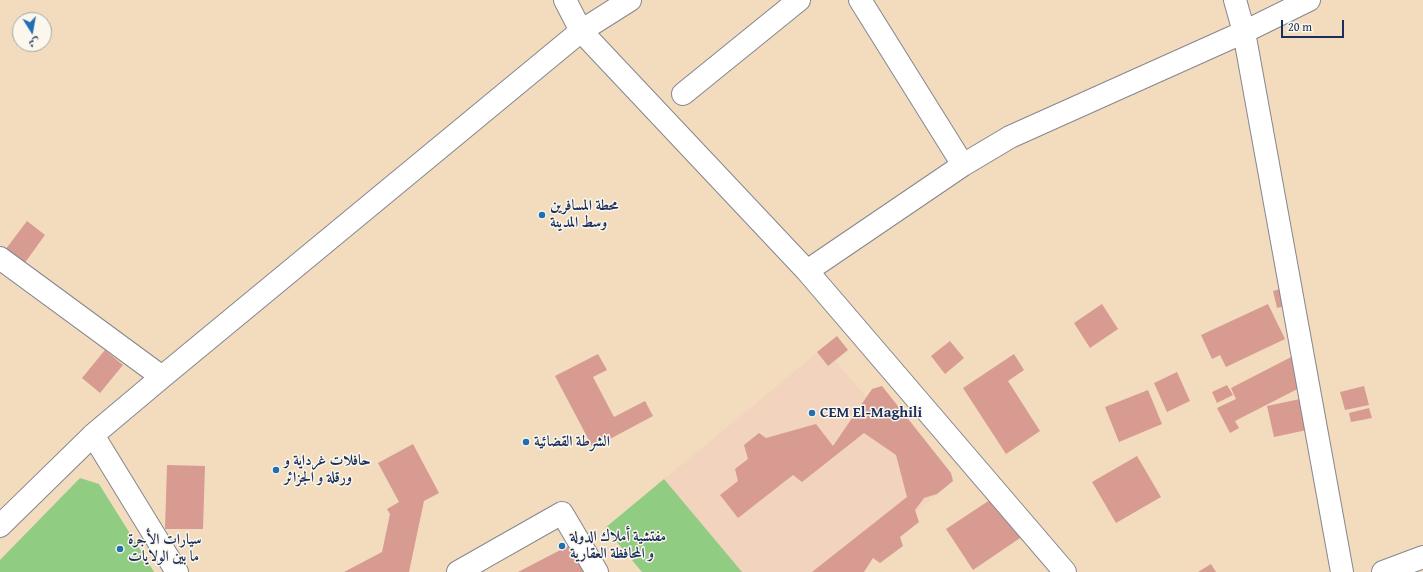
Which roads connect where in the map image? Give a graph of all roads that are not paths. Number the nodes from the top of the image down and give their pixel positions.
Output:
1 (565, 0) edge
2 (630, 0) edge
3 (799, 0) edge
4 (860, 0) edge
5 (1235, 0) edge
6 (1309, 0) edge
7 (581, 31) junction
8 (1244, 32) junction
9 (683, 94) dead end
10 (962, 165) junction
11 (0, 258) edge
12 (807, 271) junction
13 (162, 377) junction
14 (93, 435) junction
15 (0, 526) edge
16 (1423, 557) edge
17 (1423, 569) edge
18 (177, 572) edge
19 (458, 572) edge
20 (597, 572) edge
21 (1065, 572) edge
22 (1342, 572) edge
23 (1383, 572) edge
24 (1418, 572) edge

1 - 7 street
2 - 7 street
3 - 9 street
4 - 10 street
5 - 8 street
6 - 8 street
7 - 12 street
7 - 13 street
8 - 10 street
8 - 22 street
10 - 12 street
11 - 13 street
12 - 21 street
13 - 14 street
14 - 15 street
14 - 18 street
16 - 23 street
17 - 24 street
19 - 20 street

